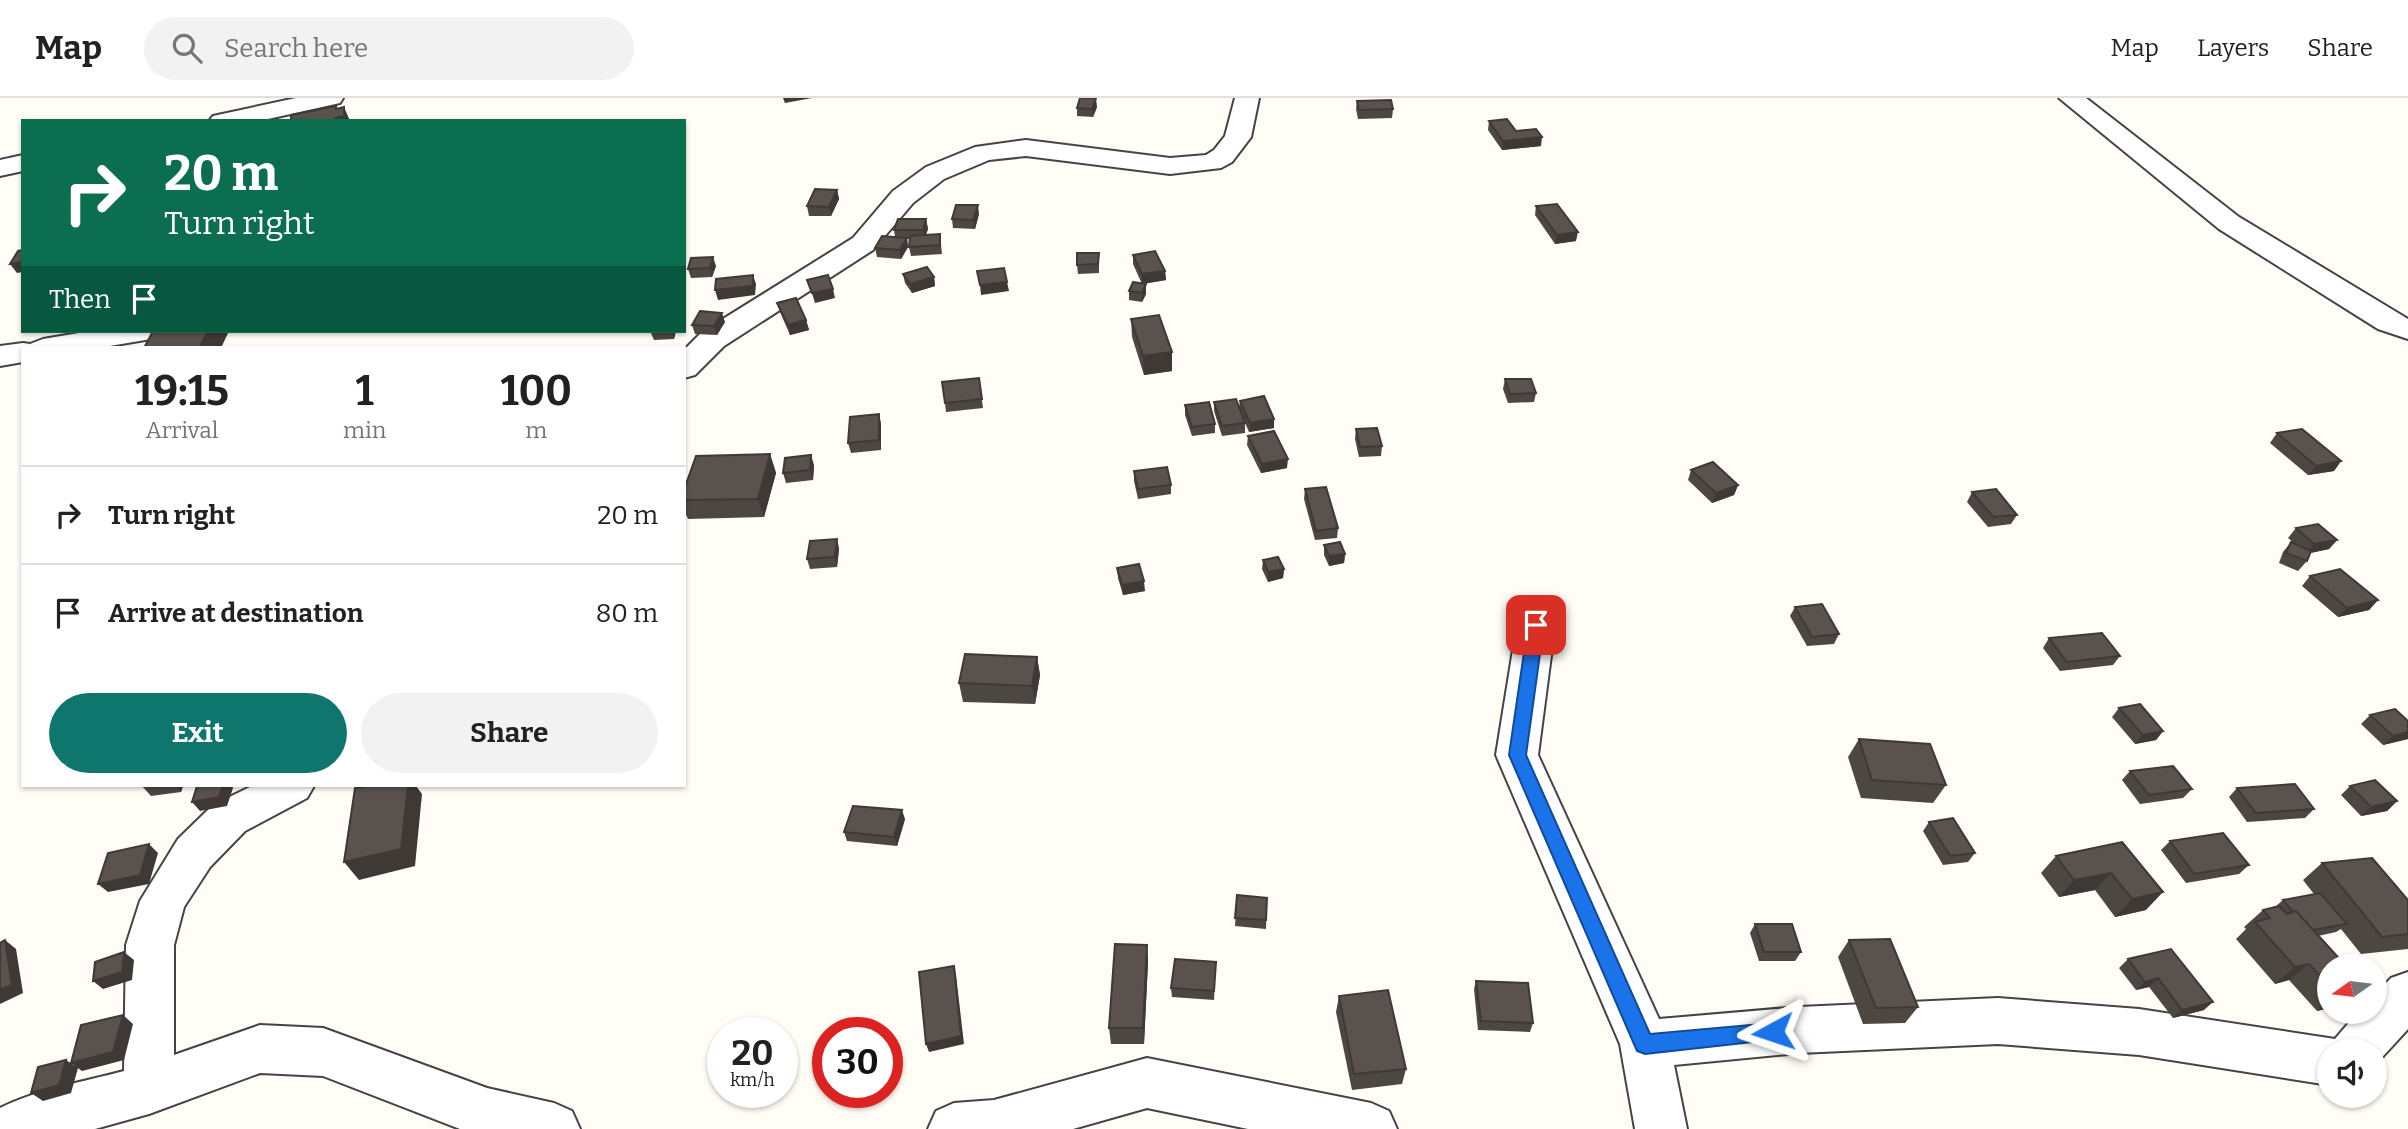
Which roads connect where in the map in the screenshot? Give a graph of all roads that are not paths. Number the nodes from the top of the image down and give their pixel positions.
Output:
1 (331, 98) edge
2 (1247, 98) edge
3 (2071, 98) edge
4 (231, 119) edge
5 (21, 163) edge
6 (0, 168) edge
7 (2408, 330) edge
8 (134, 333) edge
9 (55, 346) edge
10 (21, 352) edge
11 (0, 356) edge
12 (686, 366) edge
13 (1536, 625) dead end
14 (290, 787) edge
15 (2408, 994) edge
16 (2366, 1038) edge
17 (1645, 1044) junction
18 (2317, 1058) edge
19 (149, 1088) junction
20 (13, 1129) edge
21 (554, 1129) edge
22 (954, 1129) edge
23 (1371, 1129) edge
24 (1661, 1129) edge

1 - 4 street
2 - 12 street
3 - 7 street
5 - 6 street
8 - 9 street
10 - 11 street
13 - 17 street
14 - 19 street
15 - 16 street
17 - 18 street
17 - 24 street
19 - 20 street
19 - 21 street
22 - 23 street

